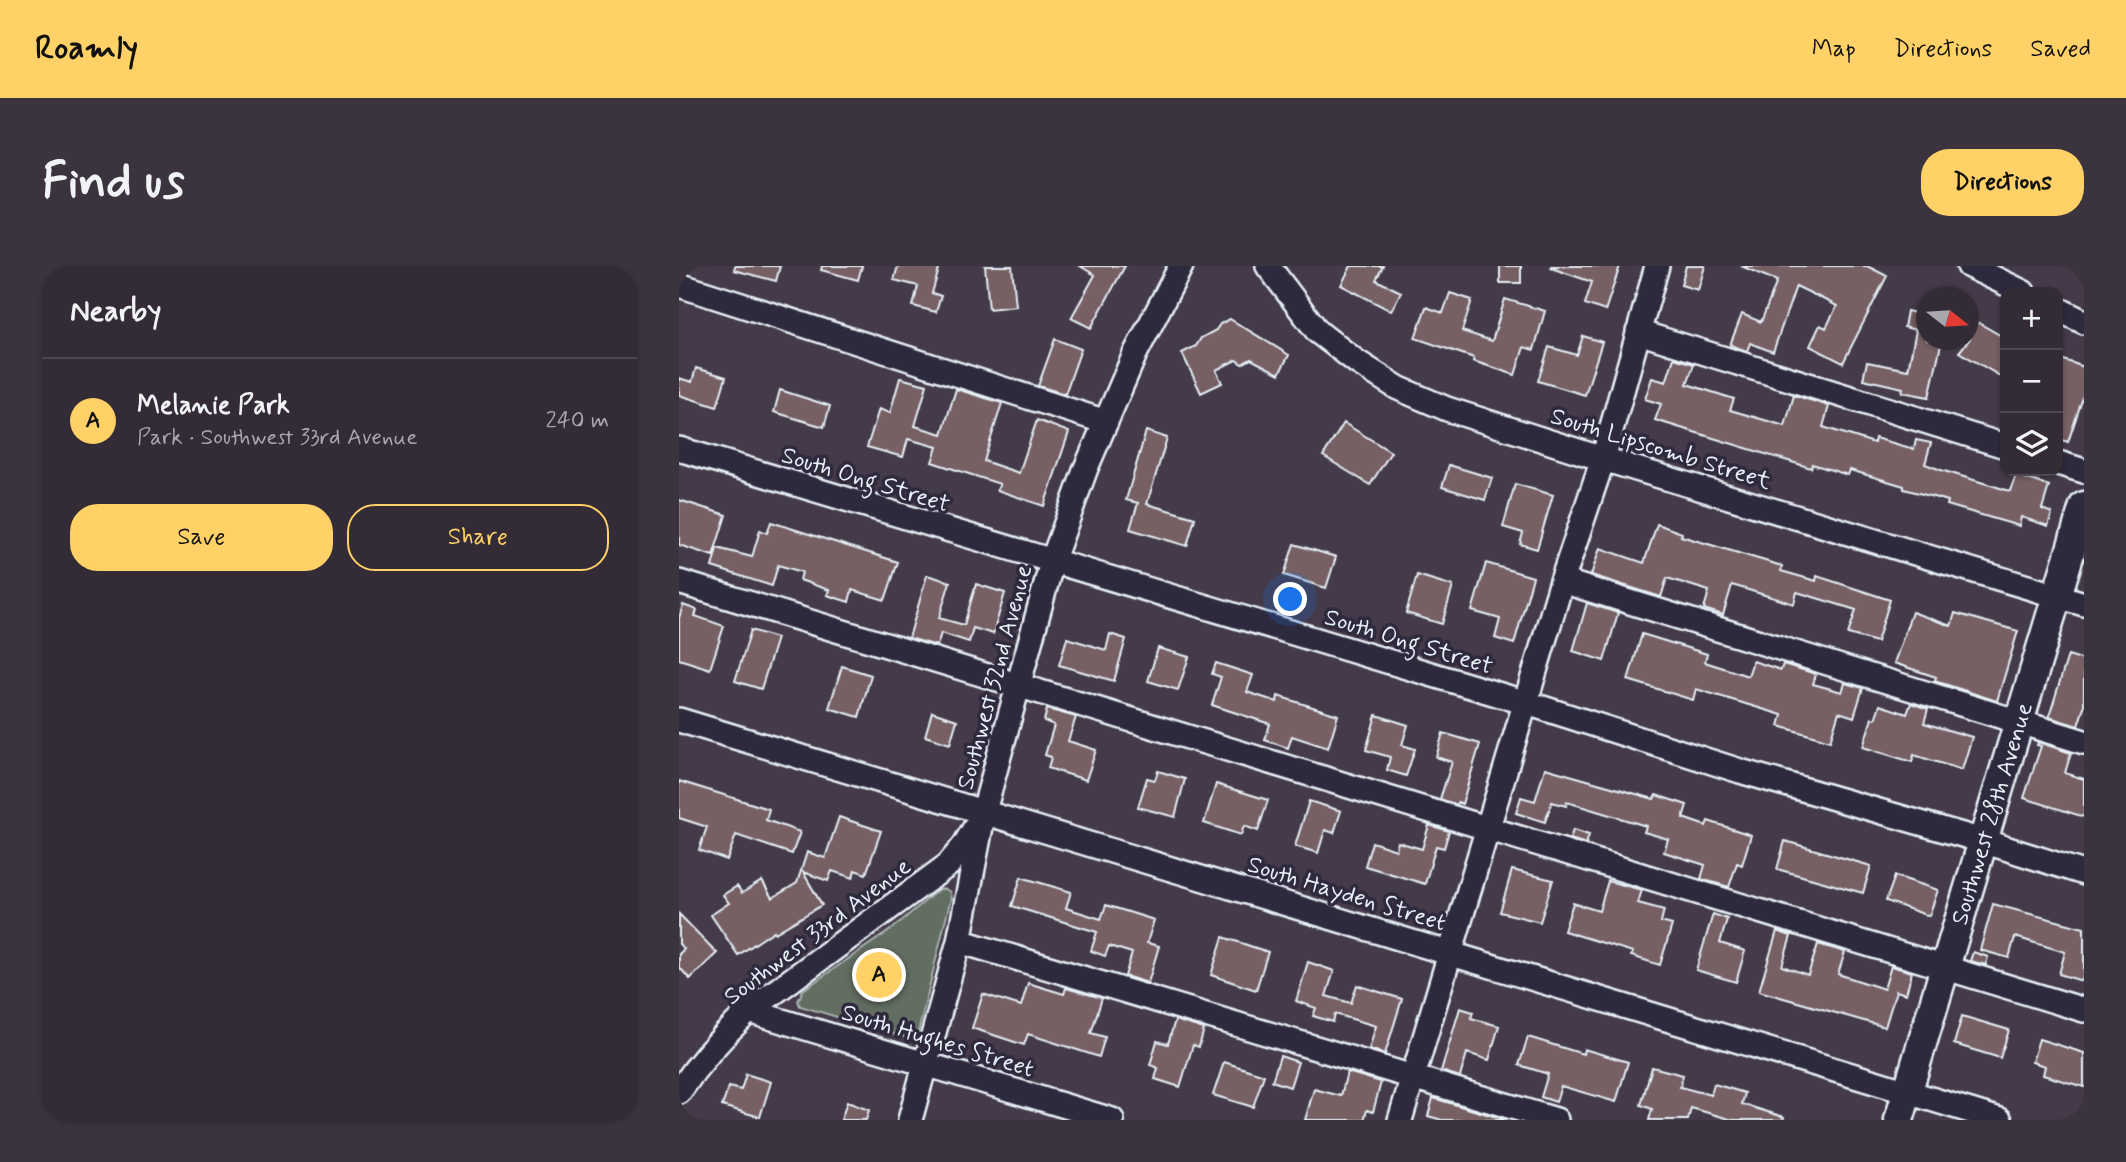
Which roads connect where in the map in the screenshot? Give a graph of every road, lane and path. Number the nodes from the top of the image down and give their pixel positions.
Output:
1 (1181, 266) edge
2 (1268, 266) edge
3 (1657, 266) edge
4 (1969, 266) edge
5 (679, 285) edge
6 (2013, 287) edge
7 (2063, 312) edge
8 (2084, 322) edge
9 (1638, 332) junction
10 (1106, 422) junction
11 (2000, 444) edge
12 (679, 449) edge
13 (1603, 458) junction
14 (2063, 465) edge
15 (2084, 471) edge
16 (2084, 506) edge
17 (1052, 562) junction
18 (1562, 581) junction
19 (679, 582) edge
20 (2071, 600) edge
21 (1018, 687) junction
22 (1527, 704) junction
23 (679, 720) edge
24 (2018, 722) junction
25 (2084, 742) edge
26 (984, 811) junction
27 (1488, 830) junction
28 (1983, 841) junction
29 (2084, 873) edge
30 (959, 941) junction
31 (1450, 952) junction
32 (1945, 968) junction
33 (2084, 1010) edge
34 (749, 1012) junction
35 (927, 1064) junction
36 (1414, 1077) junction
37 (1908, 1091) junction
38 (679, 1092) edge
39 (910, 1120) edge
40 (1112, 1120) edge
41 (1400, 1120) edge
42 (1556, 1120) edge
43 (1899, 1120) edge
44 (2000, 1120) edge

1 - 10 street, Southwest 32nd Avenue
2 - 13 street, South Lipscomb Street
3 - 9 street
4 - 6 street
5 - 10 street
7 - 8 street
9 - 11 street
9 - 13 street
10 - 17 street, Southwest 32nd Avenue
12 - 17 street, South Ong Street
13 - 18 street
13 - 20 street, South Lipscomb Street
14 - 15 street
16 - 20 main road, Southwest 28th Avenue
17 - 21 street, Southwest 32nd Avenue
17 - 22 street, South Ong Street
18 - 22 street
18 - 24 street
19 - 21 street
20 - 24 main road, Southwest 28th Avenue
21 - 26 street, Southwest 32nd Avenue
21 - 27 street
22 - 27 street
22 - 28 street, South Ong Street
23 - 26 street, South Hayden Street
24 - 25 street
24 - 28 main road, Southwest 28th Avenue
26 - 30 street, Southwest 32nd Avenue
26 - 31 street, South Hayden Street
26 - 34 street, Southwest 33rd Avenue
27 - 31 street
27 - 32 street
28 - 29 street, South Ong Street
28 - 32 main road, Southwest 28th Avenue
30 - 35 street, Southwest 32nd Avenue
30 - 36 street
31 - 36 street
31 - 37 street, South Hayden Street
32 - 33 street
32 - 37 main road, Southwest 28th Avenue
34 - 35 street, South Hughes Street
34 - 38 street, Southwest 33rd Avenue
35 - 39 street, Southwest 32nd Avenue
35 - 40 street, South Hughes Street
36 - 41 street
36 - 42 street
37 - 43 main road, Southwest 28th Avenue
37 - 44 street, South Hayden Street

